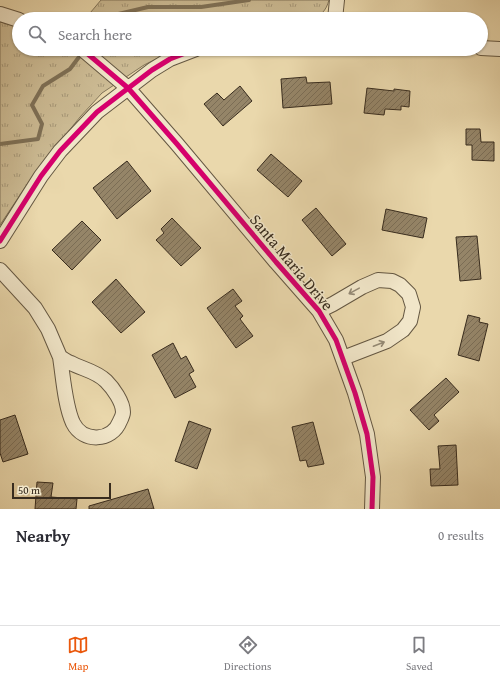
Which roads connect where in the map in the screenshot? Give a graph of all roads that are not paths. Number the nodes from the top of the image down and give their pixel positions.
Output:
1 (337, 0) edge
2 (336, 12) edge
3 (0, 14) edge
4 (12, 18) edge
5 (488, 48) edge
6 (500, 49) edge
7 (90, 56) edge
8 (178, 56) edge
9 (128, 88) junction
10 (0, 241) edge
11 (0, 270) edge
12 (319, 311) junction
13 (60, 357) junction
14 (343, 358) junction
15 (372, 509) edge

1 - 2 street
3 - 4 street
5 - 6 street
7 - 9 street, Santa Maria Drive
8 - 9 street
9 - 10 street
9 - 12 street, Santa Maria Drive
11 - 13 street
12 - 14 street, Santa Maria Drive
14 -> 12 street
13 - 13 street
14 - 15 street, Santa Maria Drive

